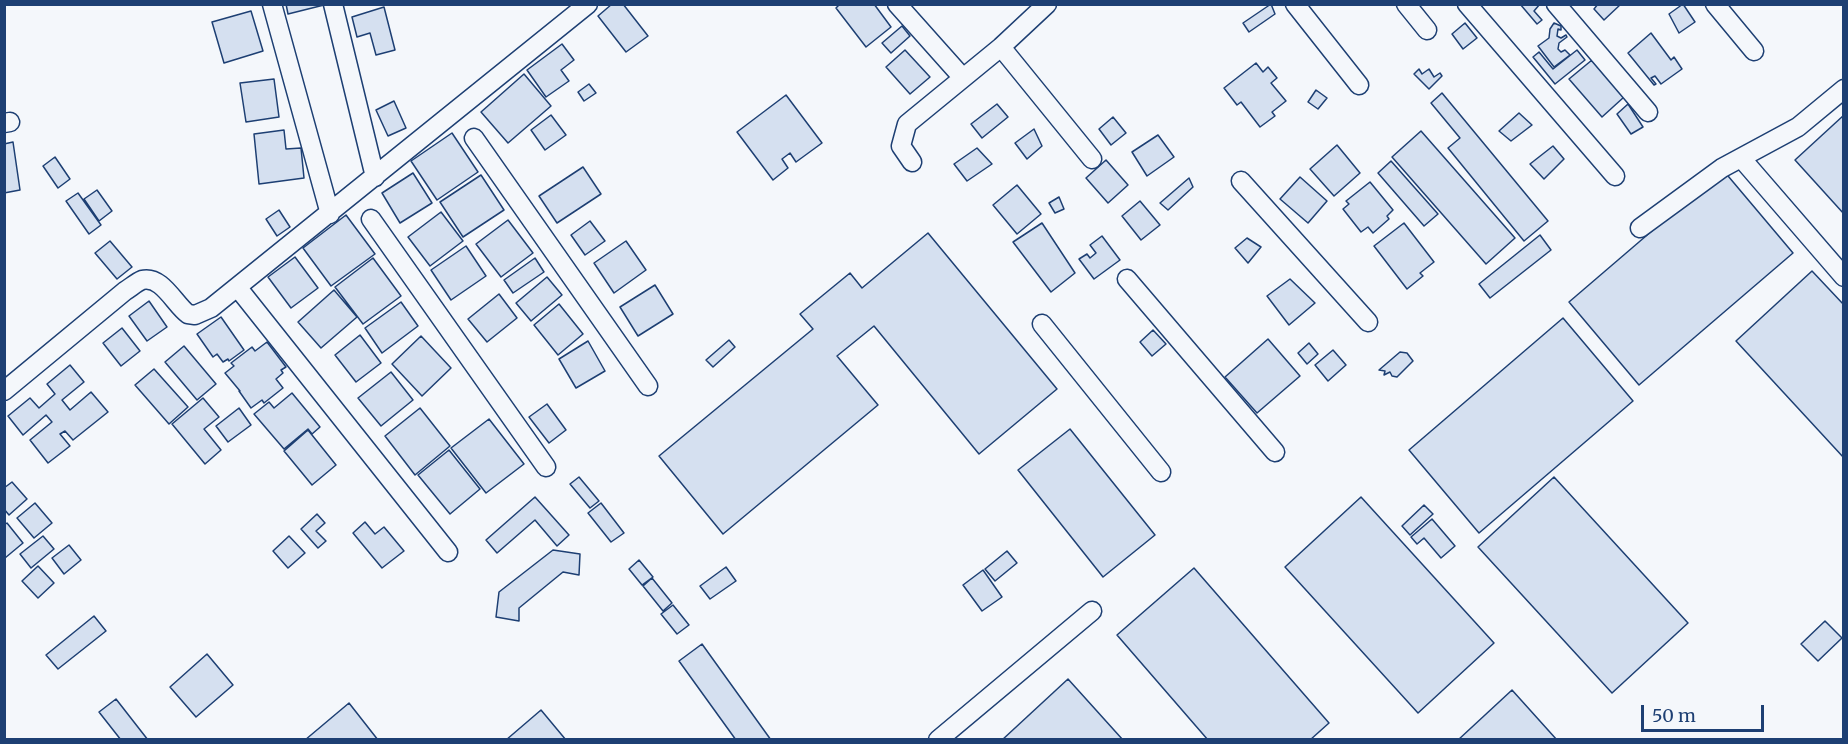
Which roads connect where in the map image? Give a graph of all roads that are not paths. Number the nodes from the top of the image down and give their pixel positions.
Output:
1 (272, 4) edge
2 (333, 4) edge
3 (588, 4) edge
4 (897, 4) edge
5 (1047, 4) edge
6 (1295, 4) edge
7 (1406, 4) edge
8 (1467, 4) edge
9 (1557, 4) edge
10 (1716, 4) edge
11 (1427, 30) dead end
12 (1001, 47) junction
13 (1754, 51) dead end
14 (963, 78) junction
15 (1359, 85) dead end
16 (1844, 89) edge
17 (1648, 112) dead end
18 (474, 138) dead end
19 (1092, 159) dead end
20 (1742, 159) junction
21 (912, 162) dead end
22 (1615, 176) dead end
23 (375, 177) junction
24 (1241, 181) dead end
25 (330, 214) junction
26 (371, 219) dead end
27 (1640, 228) dead end
28 (1844, 277) edge
29 (1127, 279) dead end
30 (238, 288) junction
31 (1368, 322) dead end
32 (1042, 324) dead end
33 (648, 386) dead end
34 (4, 392) edge
35 (1275, 452) dead end
36 (546, 467) dead end
37 (1161, 472) dead end
38 (448, 552) dead end
39 (1092, 611) dead end
40 (938, 740) edge

1 - 25 street
2 - 23 street
3 - 23 street
4 - 14 street
5 - 12 street
6 - 15 street
7 - 11 street
8 - 22 street
9 - 17 street
10 - 13 street
12 - 14 street
12 - 19 street
14 - 21 street
16 - 20 street
18 - 33 street
20 - 27 street
20 - 28 street
23 - 25 street
24 - 31 street
25 - 30 street
26 - 36 street
29 - 35 street
30 - 34 street
30 - 38 street
32 - 37 street
39 - 40 street

